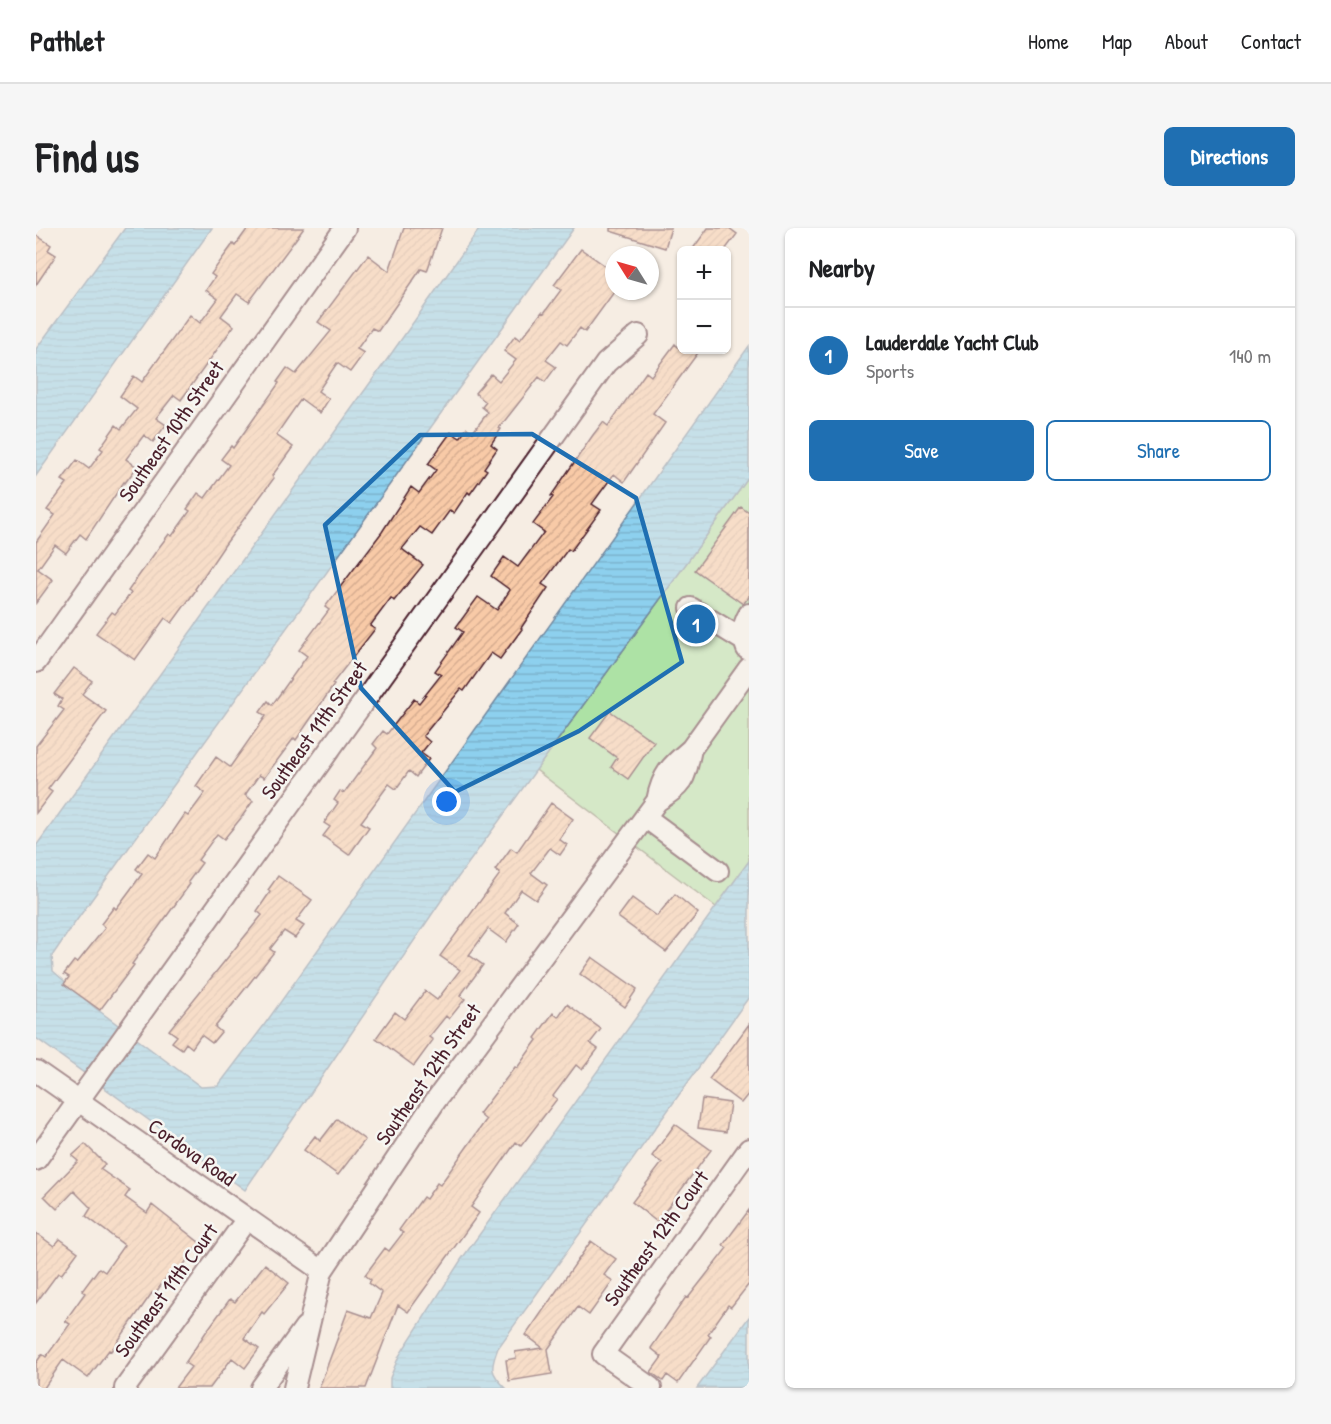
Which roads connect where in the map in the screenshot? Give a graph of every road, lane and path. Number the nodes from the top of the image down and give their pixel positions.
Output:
1 (345, 228) edge
2 (639, 335) dead end
3 (691, 608) dead end
4 (749, 614) edge
5 (746, 647) edge
6 (36, 662) edge
7 (749, 668) edge
8 (651, 809) junction
9 (718, 871) dead end
10 (36, 1071) edge
11 (84, 1094) junction
12 (749, 1149) edge
13 (36, 1160) edge
14 (246, 1220) junction
15 (322, 1271) junction
16 (310, 1320) junction
17 (125, 1388) edge
18 (261, 1388) edge
19 (294, 1388) edge
20 (651, 1388) edge

1 - 6 street, Southeast 10th Street
2 - 11 street, Southeast 11th Street
3 - 5 street
4 - 5 street
7 - 8 street, Southeast 12th Street
8 - 9 street
8 - 15 street, Southeast 12th Street
10 - 11 street, Cordova Road
11 - 13 street, Southeast 11th Street
11 - 14 street, Cordova Road
12 - 20 street, Southeast 12th Court
14 - 15 street, Cordova Road
14 - 17 street, Southeast 11th Court
15 - 16 street, Southeast 12th Street
16 - 18 street, Southeast 12th Street
16 - 19 street

